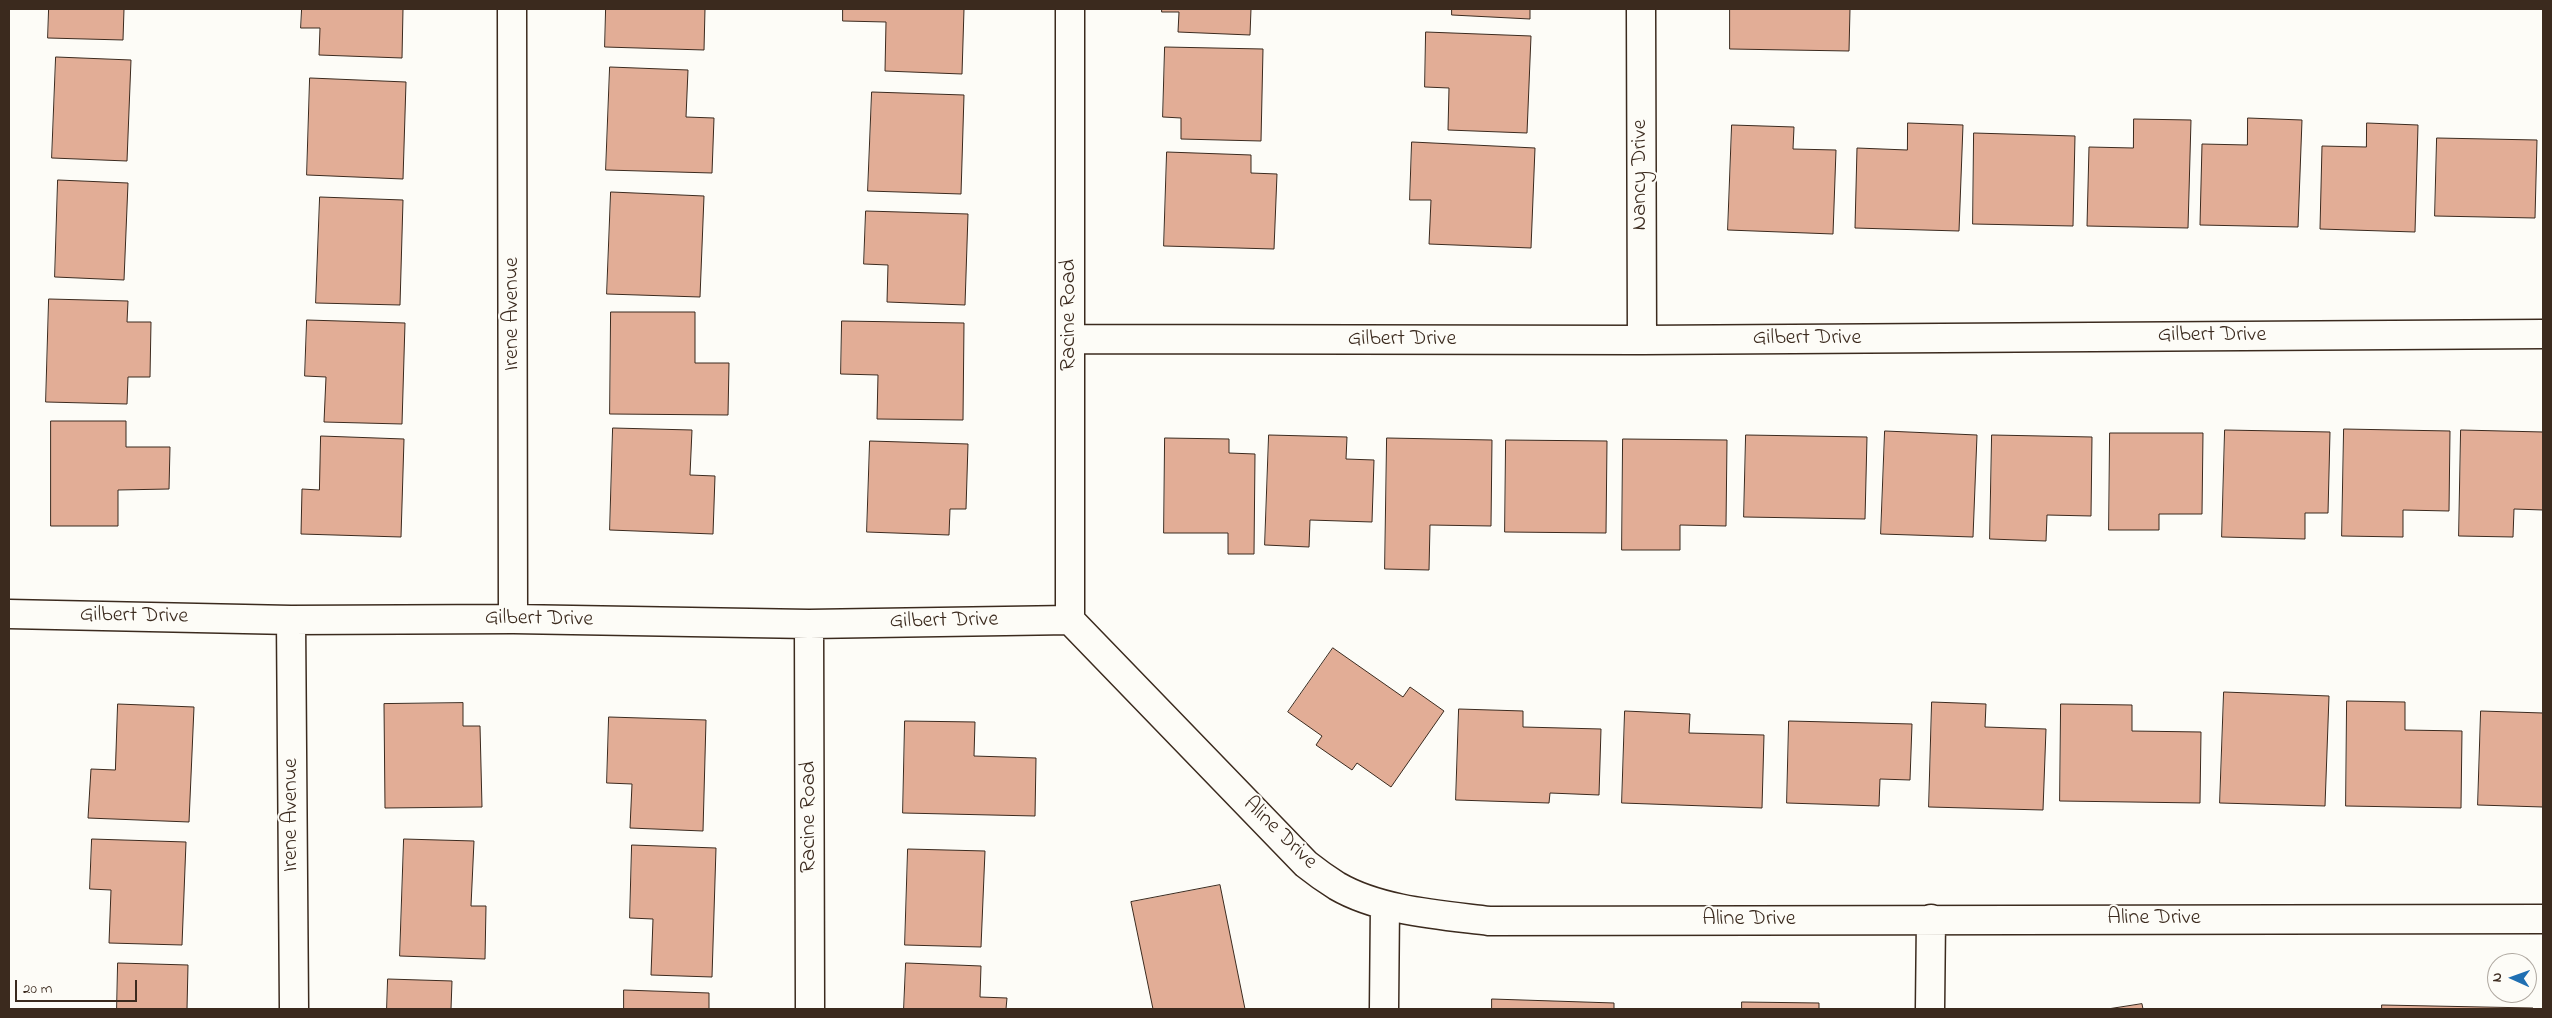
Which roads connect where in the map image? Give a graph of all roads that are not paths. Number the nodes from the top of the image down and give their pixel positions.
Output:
1 (512, 9) edge
2 (1070, 9) edge
3 (1641, 9) edge
4 (2543, 334) edge
5 (1070, 339) junction
6 (1642, 340) junction
7 (9, 614) edge
8 (514, 619) junction
9 (291, 620) junction
10 (1070, 620) junction
11 (809, 624) junction
12 (1385, 904) junction
13 (1931, 919) junction
14 (2543, 919) edge
15 (294, 1009) edge
16 (810, 1009) edge
17 (1384, 1009) edge
18 (1930, 1009) edge

1 - 8 street, Irene Avenue
2 - 5 street, Racine Road
3 - 6 street, Nancy Drive
4 - 6 street, Gilbert Drive
5 - 6 street, Gilbert Drive
5 - 10 street, Racine Road
7 - 9 street, Gilbert Drive
8 - 9 street, Gilbert Drive
8 - 11 street, Gilbert Drive
9 - 15 street, Irene Avenue
10 - 11 street, Gilbert Drive
10 - 12 street, Aline Drive
11 - 16 street, Racine Road
12 - 13 street, Aline Drive
12 - 17 street
13 - 14 street, Aline Drive
13 - 18 street

